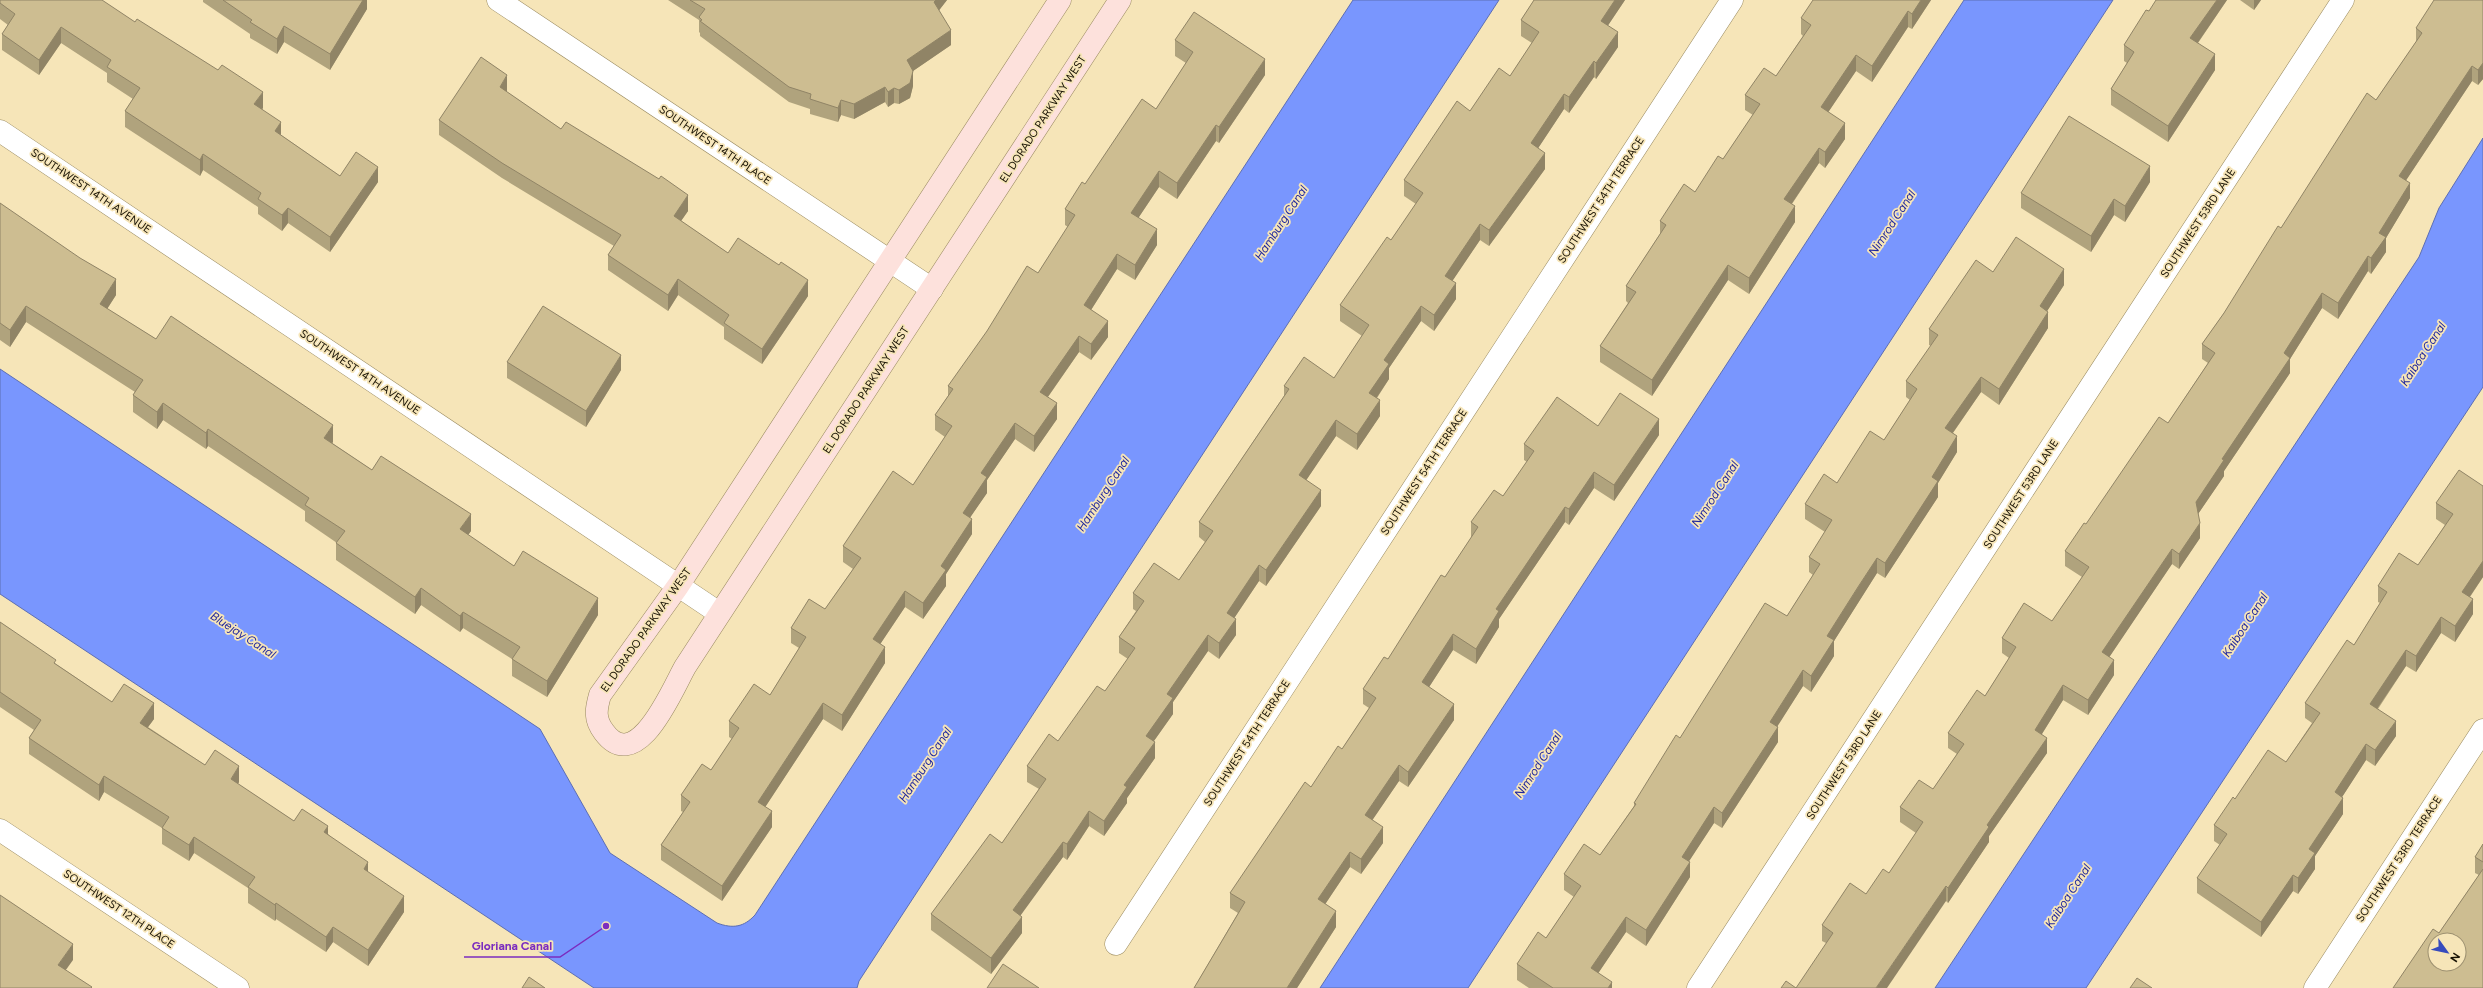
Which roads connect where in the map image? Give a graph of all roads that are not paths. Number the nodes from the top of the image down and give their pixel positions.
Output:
1 (498, 0) edge
2 (1060, 0) edge
3 (1120, 0) edge
4 (1732, 0) edge
5 (2343, 0) edge
6 (0, 131) edge
7 (889, 262) junction
8 (932, 289) junction
9 (678, 586) junction
10 (719, 613) junction
11 (2483, 730) edge
12 (0, 830) edge
13 (1116, 944) dead end
14 (238, 988) edge
15 (1698, 988) edge
16 (2315, 988) edge

1 - 7 street, SOUTHWEST 14TH PLACE
2 - 7 street, EL DORADO PARKWAY WEST
3 - 8 street, EL DORADO PARKWAY WEST
4 - 13 street, SOUTHWEST 54TH TERRACE
5 - 15 street, SOUTHWEST 53RD LANE
6 - 9 street, SOUTHWEST 14TH AVENUE
7 - 8 street, SOUTHWEST 14TH PLACE
7 - 9 street, EL DORADO PARKWAY WEST
8 - 10 street, EL DORADO PARKWAY WEST
9 - 10 street, SOUTHWEST 14TH AVENUE
9 - 10 street, EL DORADO PARKWAY WEST
11 - 16 street, SOUTHWEST 53RD TERRACE
12 - 14 street, SOUTHWEST 12TH PLACE

